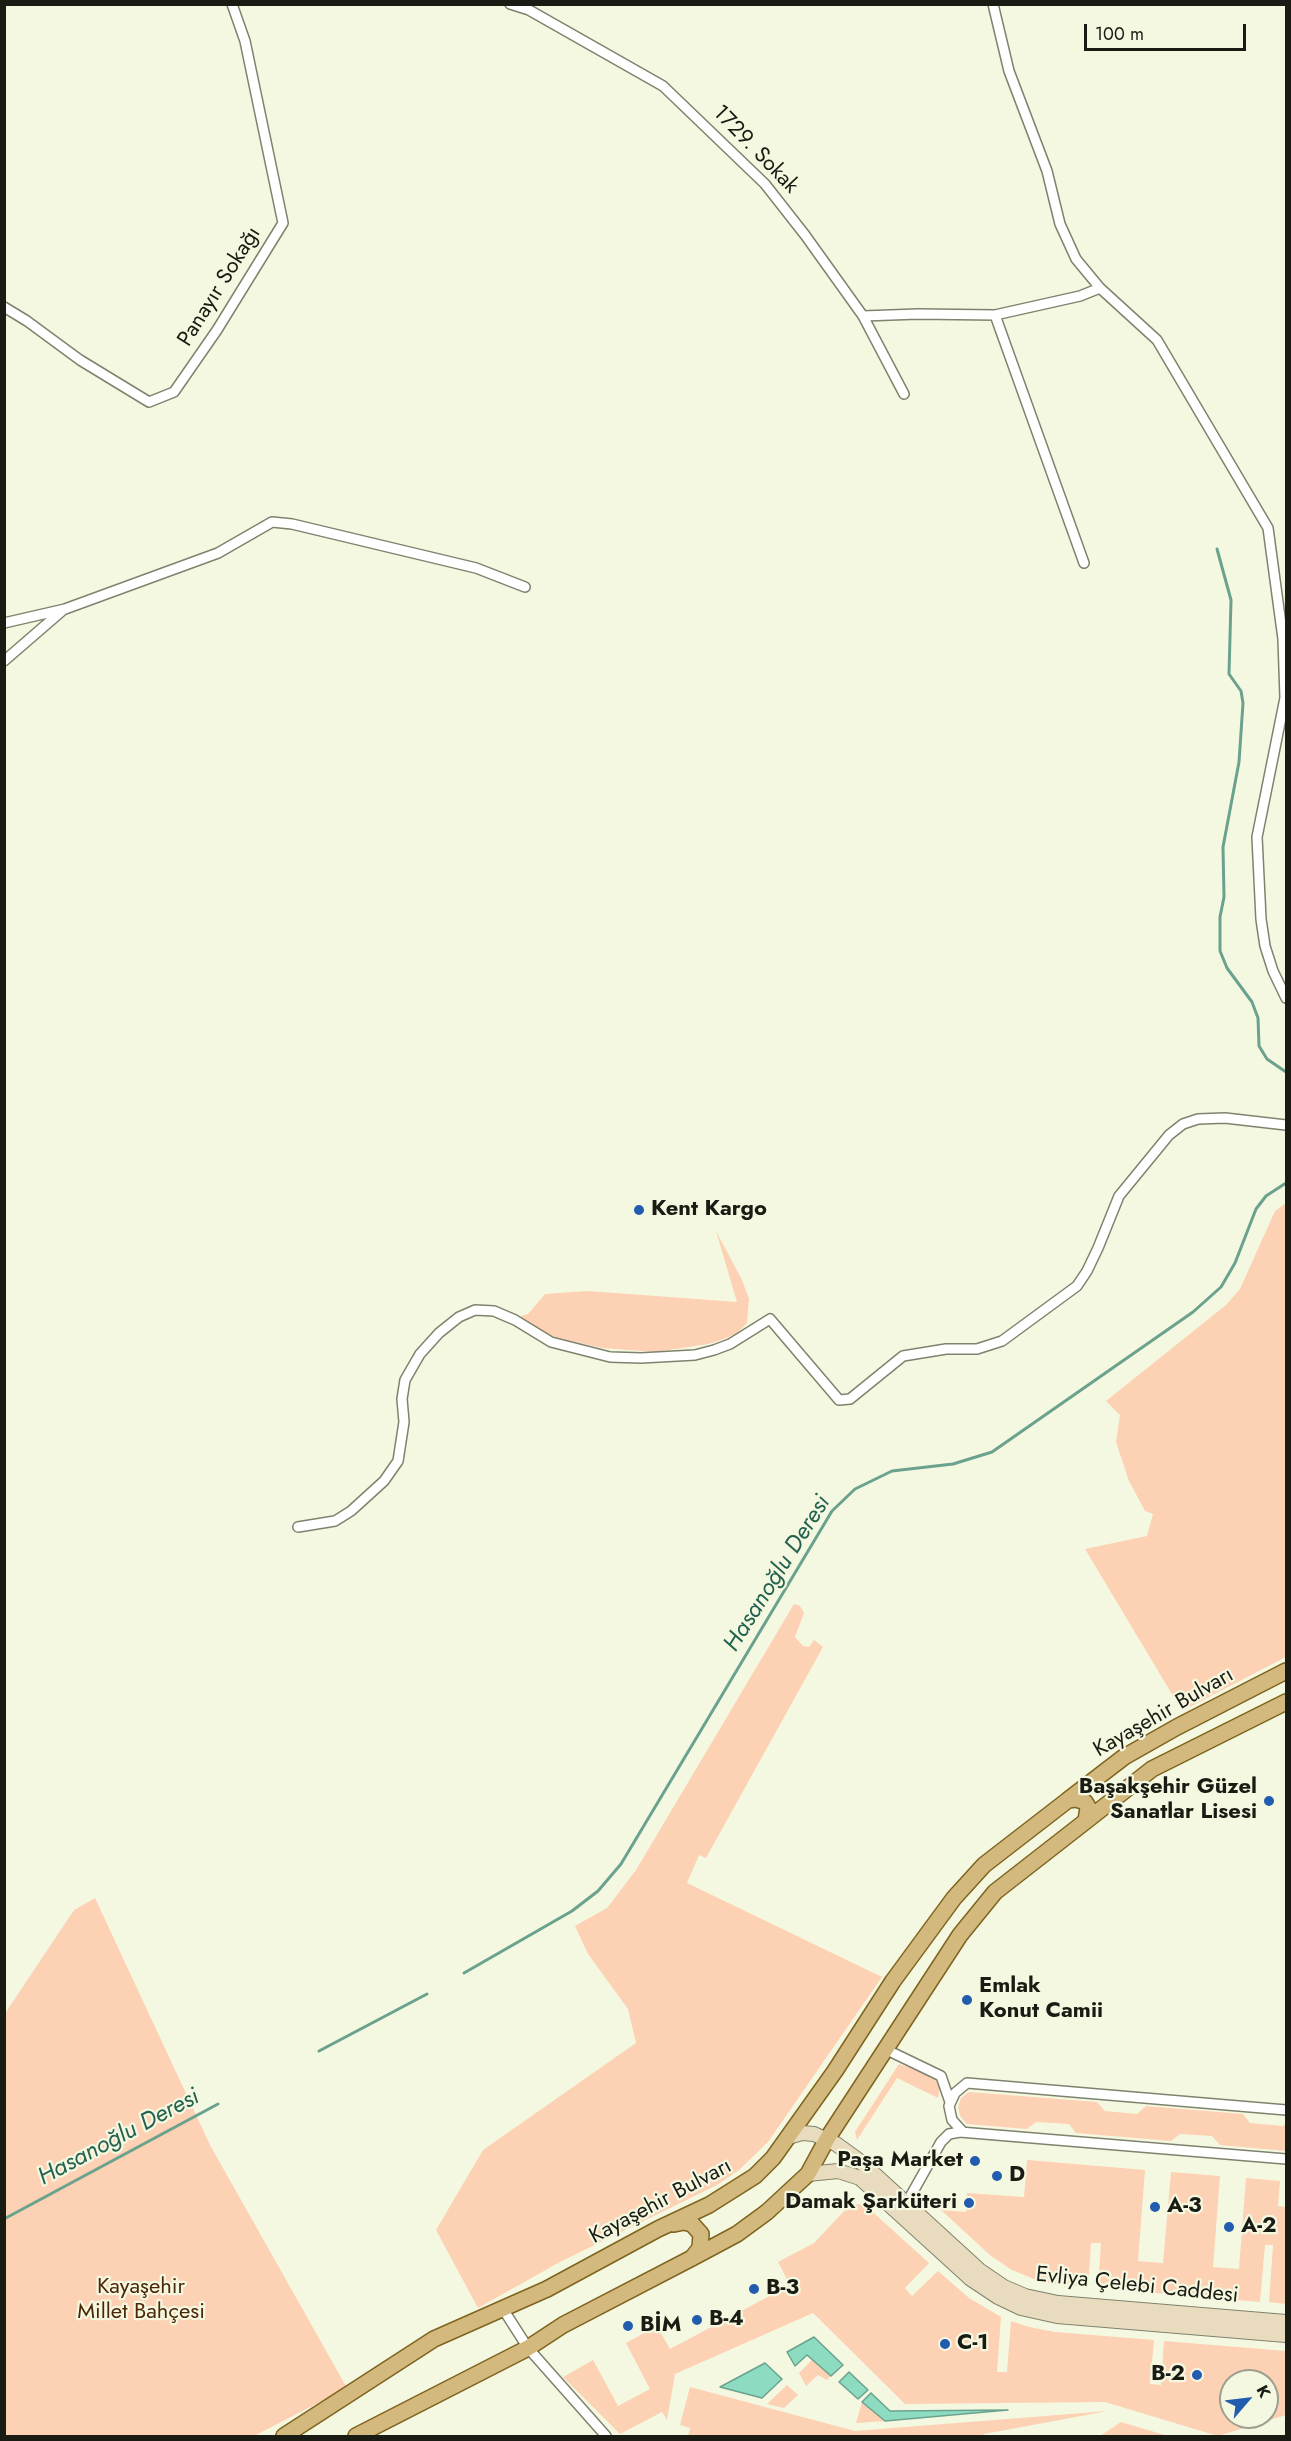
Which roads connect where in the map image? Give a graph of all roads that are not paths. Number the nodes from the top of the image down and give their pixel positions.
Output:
1 (232, 4) edge
2 (510, 4) edge
3 (993, 4) edge
4 (1100, 288) junction
5 (4, 307) edge
6 (995, 315) junction
7 (863, 316) junction
8 (903, 394) dead end
9 (1084, 563) dead end
10 (525, 587) dead end
11 (65, 609) junction
12 (4, 623) edge
13 (4, 661) edge
14 (1287, 998) edge
15 (1287, 1125) edge
16 (298, 1527) dead end
17 (1287, 1671) edge
18 (1287, 1702) edge
19 (1068, 1800) junction
20 (1086, 1821) junction
21 (887, 2050) junction
22 (950, 2102) junction
23 (1287, 2110) edge
24 (963, 2132) junction
25 (788, 2137) junction
26 (827, 2139) junction
27 (1287, 2159) edge
28 (808, 2174) junction
29 (906, 2204) junction
30 (658, 2229) junction
31 (692, 2259) junction
32 (503, 2309) junction
33 (1287, 2322) edge
34 (1263, 2326) junction
35 (1287, 2335) edge
36 (528, 2348) junction
37 (284, 2436) edge
38 (356, 2436) edge
39 (606, 2436) edge

1 - 5 street, Panayır Sokağı
2 - 7 street, 1729. Sokak
3 - 4 street
4 - 6 street
4 - 14 street
6 - 7 street
6 - 9 street
7 - 8 street, 1729. Sokak
10 - 11 street
11 - 12 street
11 - 13 street
15 - 16 street
17 - 19 main road, Kayaşehir Bulvarı
18 - 20 main road, Kayaşehir Bulvarı
19 - 20 main road
19 - 25 main road, Kayaşehir Bulvarı
20 - 21 main road, Kayaşehir Bulvarı
21 - 22 street
21 - 26 main road, Kayaşehir Bulvarı
22 - 23 street
22 - 24 street
24 - 27 street
24 - 29 street
25 - 26 street, Evliya Çelebi Caddesi
25 - 30 main road, Kayaşehir Bulvarı
26 - 28 main road, Kayaşehir Bulvarı
26 - 29 street, Evliya Çelebi Caddesi
28 - 31 main road, Kayaşehir Bulvarı
28 - 34 street, Evliya Çelebi Caddesi
29 - 34 street, Evliya Çelebi Caddesi
30 - 31 main road
30 - 32 main road, Kayaşehir Bulvarı
31 - 36 main road, Kayaşehir Bulvarı
32 - 36 street
32 - 37 main road, Kayaşehir Bulvarı
33 - 34 street, Evliya Çelebi Caddesi
34 - 35 street, Evliya Çelebi Caddesi
36 - 38 main road, Kayaşehir Bulvarı
36 - 39 street

